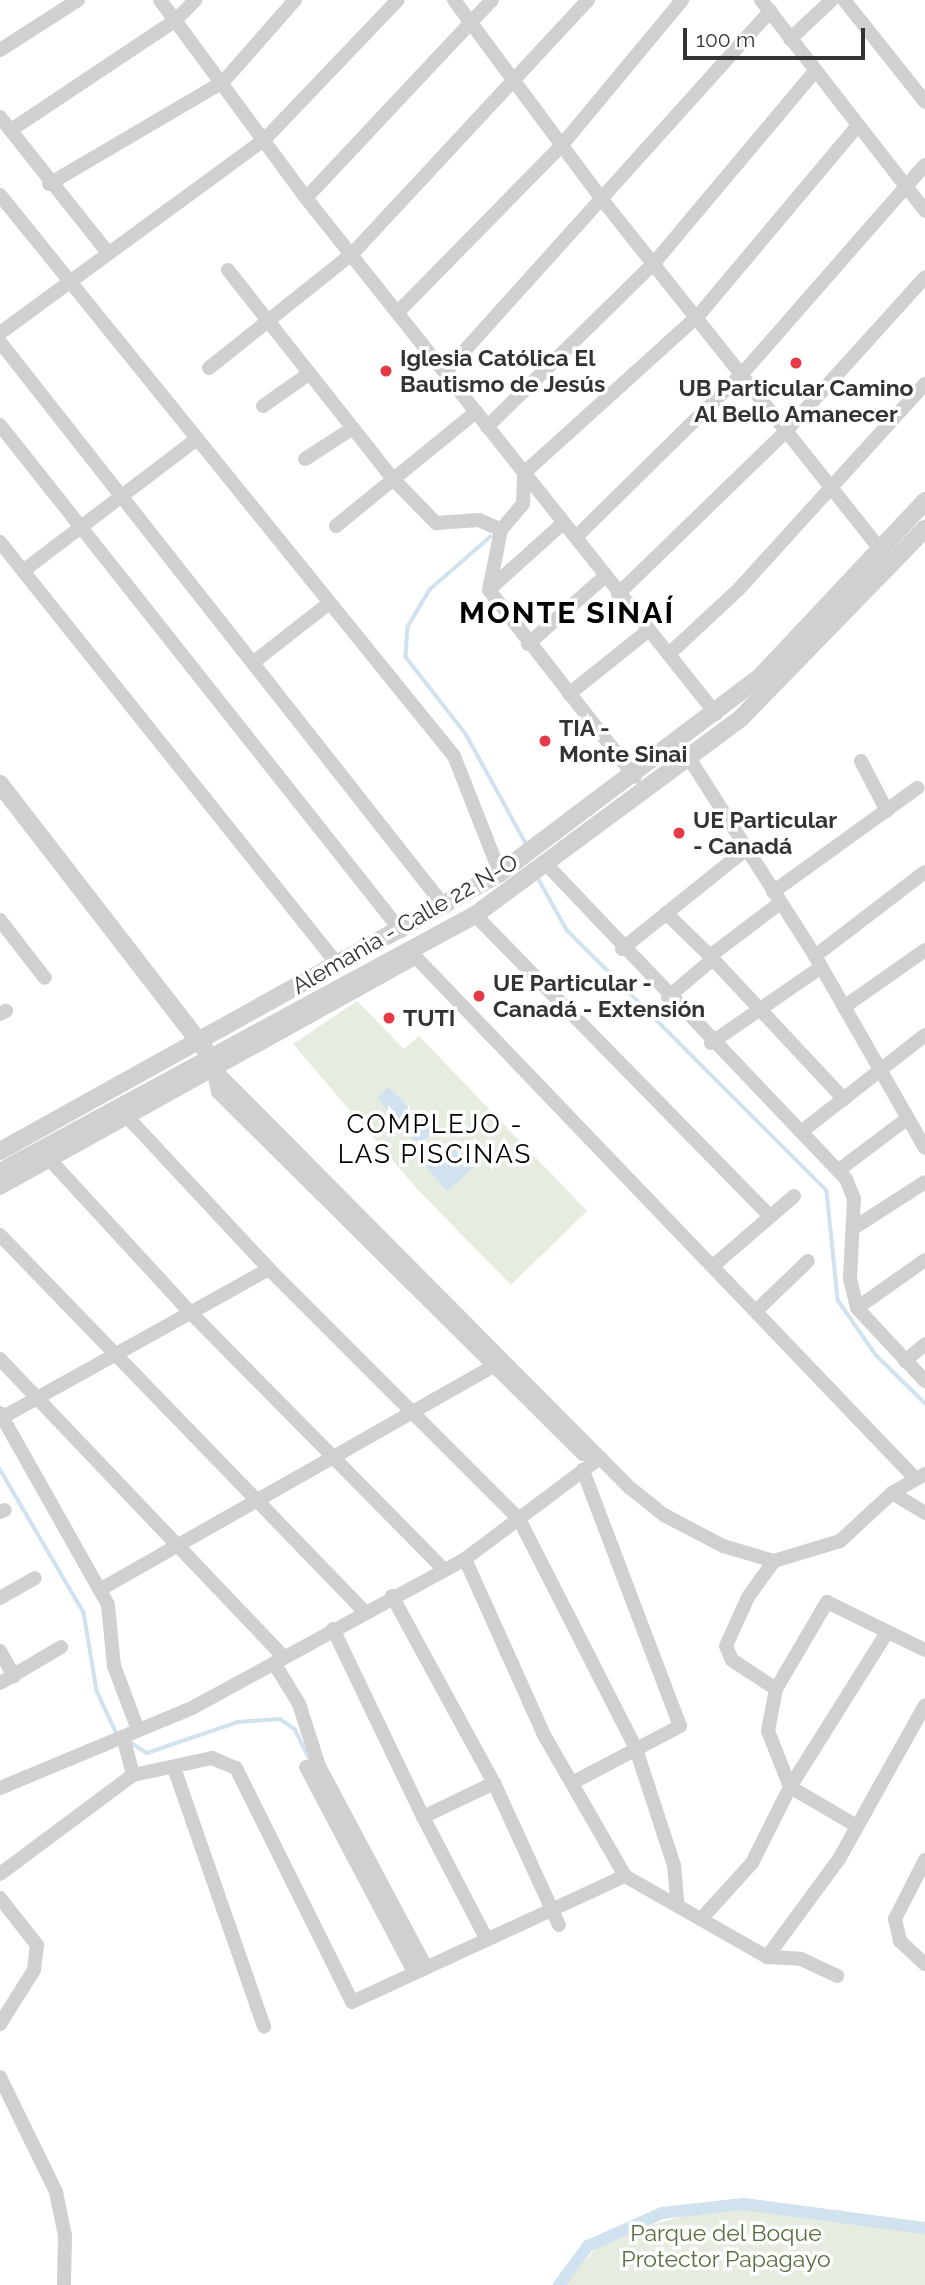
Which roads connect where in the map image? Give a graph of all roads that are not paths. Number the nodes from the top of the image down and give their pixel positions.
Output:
1 (78, 0) edge
2 (160, 0) edge
3 (195, 0) edge
4 (295, 0) edge
5 (398, 0) edge
6 (454, 0) edge
7 (492, 0) edge
8 (588, 0) edge
9 (682, 0) edge
10 (832, 0) edge
11 (844, 0) edge
12 (766, 5) edge
13 (176, 20) junction
14 (471, 22) junction
15 (790, 39) junction
16 (0, 50) edge
17 (814, 72) junction
18 (223, 82) junction
19 (517, 82) junction
20 (925, 102) edge
21 (0, 117) edge
22 (858, 125) junction
23 (11, 130) junction
24 (265, 139) junction
25 (561, 146) junction
26 (925, 165) edge
27 (49, 184) junction
28 (906, 186) junction
29 (0, 195) edge
30 (306, 198) junction
31 (604, 202) junction
32 (925, 211) edge
33 (108, 253) junction
34 (352, 254) junction
35 (654, 263) junction
36 (228, 270) dead end
37 (925, 277) edge
38 (70, 281) junction
39 (400, 310) junction
40 (698, 316) junction
41 (268, 321) junction
42 (0, 333) edge
43 (0, 342) edge
44 (209, 368) dead end
45 (448, 369) junction
46 (310, 373) junction
47 (741, 374) junction
48 (925, 384) edge
49 (263, 406) dead end
50 (477, 412) junction
51 (0, 425) edge
52 (487, 427) junction
53 (353, 428) junction
54 (786, 430) junction
55 (197, 439) junction
56 (305, 459) dead end
57 (524, 473) junction
58 (393, 479) junction
59 (832, 491) junction
60 (124, 496) junction
61 (925, 501) edge
62 (564, 523) junction
63 (336, 526) dead end
64 (82, 527) junction
65 (925, 528) edge
66 (501, 530) junction
67 (576, 537) junction
68 (0, 542) edge
69 (882, 551) junction
70 (23, 571) junction
71 (605, 576) junction
72 (489, 590) junction
73 (618, 594) junction
74 (327, 605) junction
75 (649, 630) junction
76 (528, 644) junction
77 (669, 654) junction
78 (256, 661) junction
79 (569, 694) junction
80 (716, 714) junction
81 (689, 758) junction
82 (861, 761) dead end
83 (635, 777) junction
84 (0, 783) edge
85 (916, 788) dead end
86 (887, 811) junction
87 (744, 851) junction
88 (543, 866) junction
89 (503, 871) junction
90 (925, 872) edge
91 (777, 897) junction
92 (445, 906) junction
93 (666, 914) junction
94 (475, 915) junction
95 (0, 920) edge
96 (401, 931) junction
97 (622, 949) junction
98 (925, 950) edge
99 (412, 954) junction
100 (712, 958) junction
101 (818, 962) junction
102 (338, 965) junction
103 (46, 978) dead end
104 (668, 997) junction
105 (759, 1007) junction
106 (844, 1007) junction
107 (925, 1035) edge
108 (202, 1039) junction
109 (711, 1043) junction
110 (211, 1064) junction
111 (882, 1074) junction
112 (844, 1099) junction
113 (122, 1112) junction
114 (908, 1118) junction
115 (801, 1132) junction
116 (923, 1140) edge
117 (0, 1151) edge
118 (45, 1154) junction
119 (839, 1170) junction
120 (0, 1172) edge
121 (925, 1182) edge
122 (0, 1188) edge
123 (794, 1195) dead end
124 (771, 1216) junction
125 (855, 1227) junction
126 (0, 1235) edge
127 (808, 1261) dead end
128 (925, 1261) edge
129 (713, 1266) junction
130 (269, 1269) junction
131 (857, 1308) junction
132 (756, 1311) junction
133 (190, 1312) junction
134 (925, 1345) edge
135 (114, 1354) junction
136 (0, 1359) edge
137 (905, 1361) junction
138 (493, 1366) junction
139 (925, 1381) edge
140 (39, 1399) junction
141 (413, 1412) junction
142 (3, 1423) edge
143 (333, 1458) junction
144 (600, 1458) junction
145 (583, 1470) junction
146 (920, 1476) edge
147 (892, 1493) junction
148 (258, 1502) junction
149 (925, 1513) edge
150 (519, 1519) junction
151 (182, 1547) junction
152 (465, 1559) junction
153 (774, 1561) junction
154 (443, 1569) junction
155 (35, 1578) dead end
156 (101, 1589) junction
157 (393, 1596) junction
158 (0, 1598) edge
159 (364, 1611) junction
160 (333, 1629) junction
161 (886, 1633) junction
162 (61, 1647) dead end
163 (925, 1650) edge
164 (0, 1651) edge
165 (279, 1660) junction
166 (14, 1676) junction
167 (0, 1683) edge
168 (776, 1689) junction
169 (925, 1705) edge
170 (138, 1730) junction
171 (123, 1737) junction
172 (636, 1749) junction
173 (306, 1767) dead end
174 (174, 1769) junction
175 (134, 1775) junction
176 (494, 1783) junction
177 (572, 1783) junction
178 (790, 1787) junction
179 (0, 1788) edge
180 (424, 1817) junction
181 (858, 1826) junction
182 (925, 1860) edge
183 (0, 1874) edge
184 (625, 1876) junction
185 (0, 1898) edge
186 (677, 1902) junction
187 (552, 1908) junction
188 (703, 1917) junction
189 (559, 1925) dead end
190 (485, 1937) junction
191 (767, 1957) junction
192 (925, 1964) edge
193 (420, 1970) junction
194 (837, 1976) dead end
195 (0, 2024) edge
196 (264, 2027) dead end
197 (0, 2077) edge
198 (64, 2285) edge

1 - 16 street
2 - 13 street
3 - 13 street
4 - 18 street
5 - 24 street
6 - 14 street
7 - 14 street
8 - 19 street
9 - 25 street
10 - 15 street
11 - 20 street
12 - 15 street
12 - 31 street
13 - 18 street
13 - 23 street
14 - 19 street
14 - 30 street
15 - 17 street
17 - 22 street
17 - 35 street
18 - 24 street
18 - 27 street
19 - 25 street
19 - 34 street
21 - 23 street
22 - 28 street
22 - 40 street
23 - 27 street
24 - 30 street
24 - 33 street
25 - 31 street
25 - 39 street
26 - 28 street
27 - 33 street
28 - 32 street
28 - 47 street
29 - 38 street
30 - 34 street
31 - 35 street
31 - 45 street
33 - 38 street
34 - 39 street
34 - 41 street
35 - 40 street
35 - 52 street
36 - 41 street
37 - 54 street
38 - 42 street
38 - 55 street
39 - 45 street
40 - 47 street
40 - 57 street
41 - 44 street
41 - 46 street
43 - 60 street
45 - 50 street
46 - 49 street
46 - 53 street
47 - 54 street
47 - 67 street
48 - 59 street
50 - 52 street
50 - 58 street
51 - 64 street
52 - 57 street
53 - 56 street
53 - 58 street
54 - 59 street
54 - 73 street
55 - 60 street
55 - 74 street
57 - 62 street
57 - 66 street
58 - 63 street
58 - 66 street
59 - 69 street
59 - 77 street
60 - 64 street
60 - 78 street
61 - 69 street, Alemania - Calle 22 N-O
62 - 67 street
62 - 72 street
64 - 70 street
64 - 96 street
65 - 81 street, Alemania - Calle 22 N-O
66 - 72 street
67 - 71 street
68 - 70 street
69 - 80 street, Alemania - Calle 22 N-O
70 - 102 street
71 - 73 street
71 - 76 street
72 - 76 street
73 - 75 street
74 - 78 street
74 - 89 street
75 - 77 street
75 - 79 street
76 - 79 street
77 - 80 street
78 - 92 street
79 - 83 street
80 - 83 street, Alemania - Calle 22 N-O
81 - 87 street
81 - 88 street, Alemania - Calle 22 N-O
82 - 86 street
83 - 89 street, Alemania - Calle 22 N-O
84 - 108 street
85 - 86 street
86 - 91 street
87 - 91 street
87 - 93 street
88 - 94 street, Alemania - Calle 22 N-O
88 - 97 street
89 - 92 street, Alemania - Calle 22 N-O
90 - 101 street
91 - 100 street
91 - 101 street
92 - 96 street, Alemania - Calle 22 N-O
93 - 97 street
93 - 100 street
94 - 99 street, Alemania - Calle 22 N-O
94 - 124 street
95 - 103 street
96 - 102 street, Alemania - Calle 22 N-O
97 - 104 street
98 - 106 street
99 - 110 street, Alemania - Calle 22 N-O
99 - 129 street
100 - 104 street
100 - 105 street
101 - 105 street
101 - 106 street
102 - 108 street, Alemania - Calle 22 N-O
104 - 109 street
105 - 109 street
105 - 112 street
106 - 111 street
107 - 111 street
108 - 110 street
108 - 117 street, Alemania - Calle 22 N-O
109 - 115 street
110 - 113 street, Alemania - Calle 22 N-O
110 - 138 street
110 - 144 street
111 - 112 street
111 - 114 street
112 - 115 street
113 - 118 street, Alemania - Calle 22 N-O
113 - 130 street
114 - 116 street
114 - 119 street
115 - 119 street
118 - 120 street, Alemania - Calle 22 N-O
118 - 122 street
118 - 133 street
119 - 125 street
121 - 125 street
123 - 124 street
124 - 129 street
125 - 131 street
126 - 135 street
127 - 132 street
128 - 131 street
129 - 132 street
130 - 133 street
130 - 141 street
131 - 137 street
132 - 146 street
133 - 135 street
133 - 143 street
134 - 137 street
135 - 140 street
135 - 148 street
136 - 140 street
137 - 139 street
138 - 141 street
138 - 144 street
140 - 142 street
140 - 151 street
141 - 143 street
141 - 150 street
142 - 156 street
143 - 148 street
143 - 154 street
144 - 145 street
144 - 153 street
145 - 150 street
145 - 172 street
146 - 147 street
147 - 149 street
147 - 153 street
148 - 151 street
148 - 159 street
150 - 152 street
150 - 172 street
151 - 156 street
151 - 165 street
152 - 154 street
152 - 177 street
153 - 168 street
154 - 157 street
155 - 158 street
156 - 170 street
157 - 159 street
157 - 176 street
159 - 160 street
160 - 165 street
160 - 180 street
161 - 163 street
161 - 168 street
161 - 178 street
162 - 166 street
164 - 166 street
165 - 170 street
165 - 193 street
166 - 167 street
168 - 178 street
169 - 181 street
170 - 171 street
171 - 175 street
171 - 179 street
172 - 177 street
172 - 186 street
173 - 193 street
174 - 175 street
174 - 193 street
174 - 196 street
175 - 183 street
176 - 180 street
176 - 187 street
177 - 184 street
178 - 181 street
178 - 188 street
180 - 190 street
181 - 191 street
182 - 192 street
184 - 186 street
184 - 187 street
185 - 195 street
186 - 188 street
187 - 189 street
187 - 190 street
188 - 191 street
190 - 193 street
191 - 194 street
197 - 198 street

